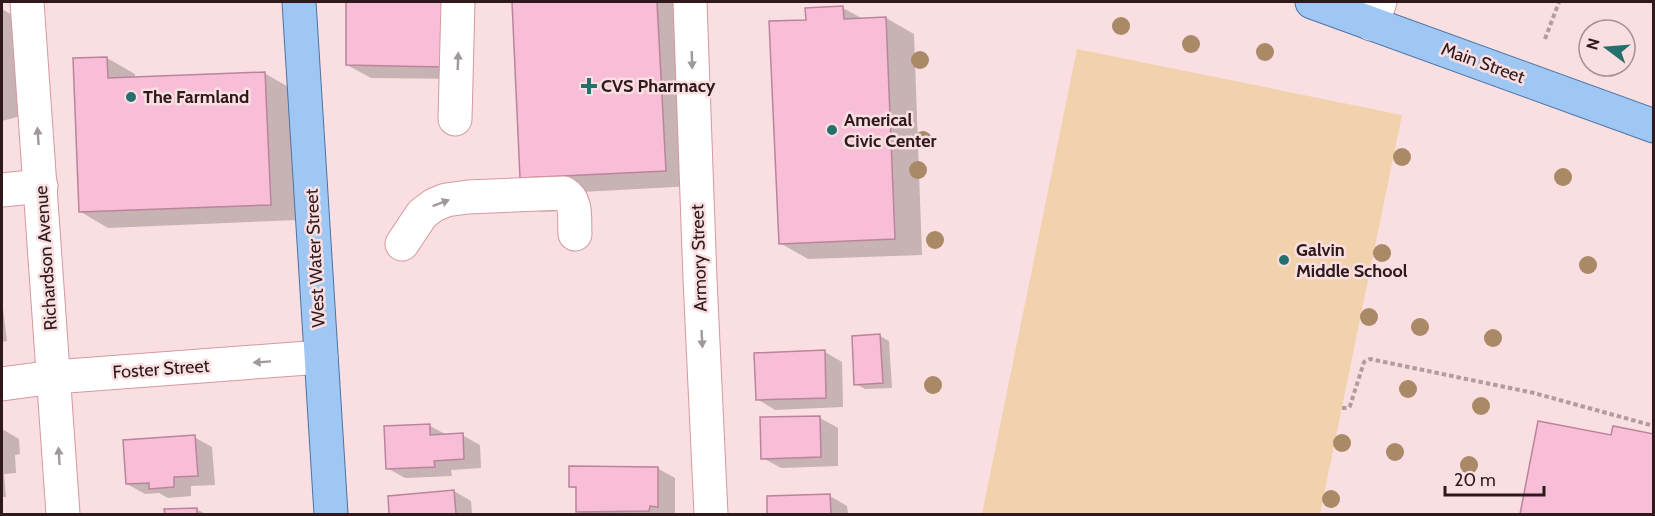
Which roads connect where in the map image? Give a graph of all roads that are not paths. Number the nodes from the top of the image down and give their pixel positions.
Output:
1 (27, 2) edge
2 (299, 2) edge
3 (458, 2) edge
4 (690, 2) edge
5 (1312, 2) edge
6 (1376, 13) edge
7 (455, 119) dead end
8 (1653, 126) edge
9 (41, 186) junction
10 (2, 190) edge
11 (575, 234) dead end
12 (402, 244) dead end
13 (321, 357) junction
14 (54, 377) junction
15 (2, 384) edge
16 (63, 514) edge
17 (331, 514) edge
18 (711, 514) edge

9 -> 1 street, Richardson Avenue
2 - 13 main road, West Water Street
7 -> 3 street
4 -> 18 street, Armory Street
5 - 6 main road, Main Street
6 - 8 main road, Main Street
9 - 10 street
9 - 14 street, Richardson Avenue
12 -> 11 street
13 -> 14 street, Foster Street
13 - 17 main road, West Water Street
14 - 15 street, Foster Street
16 -> 14 street, Richardson Avenue

